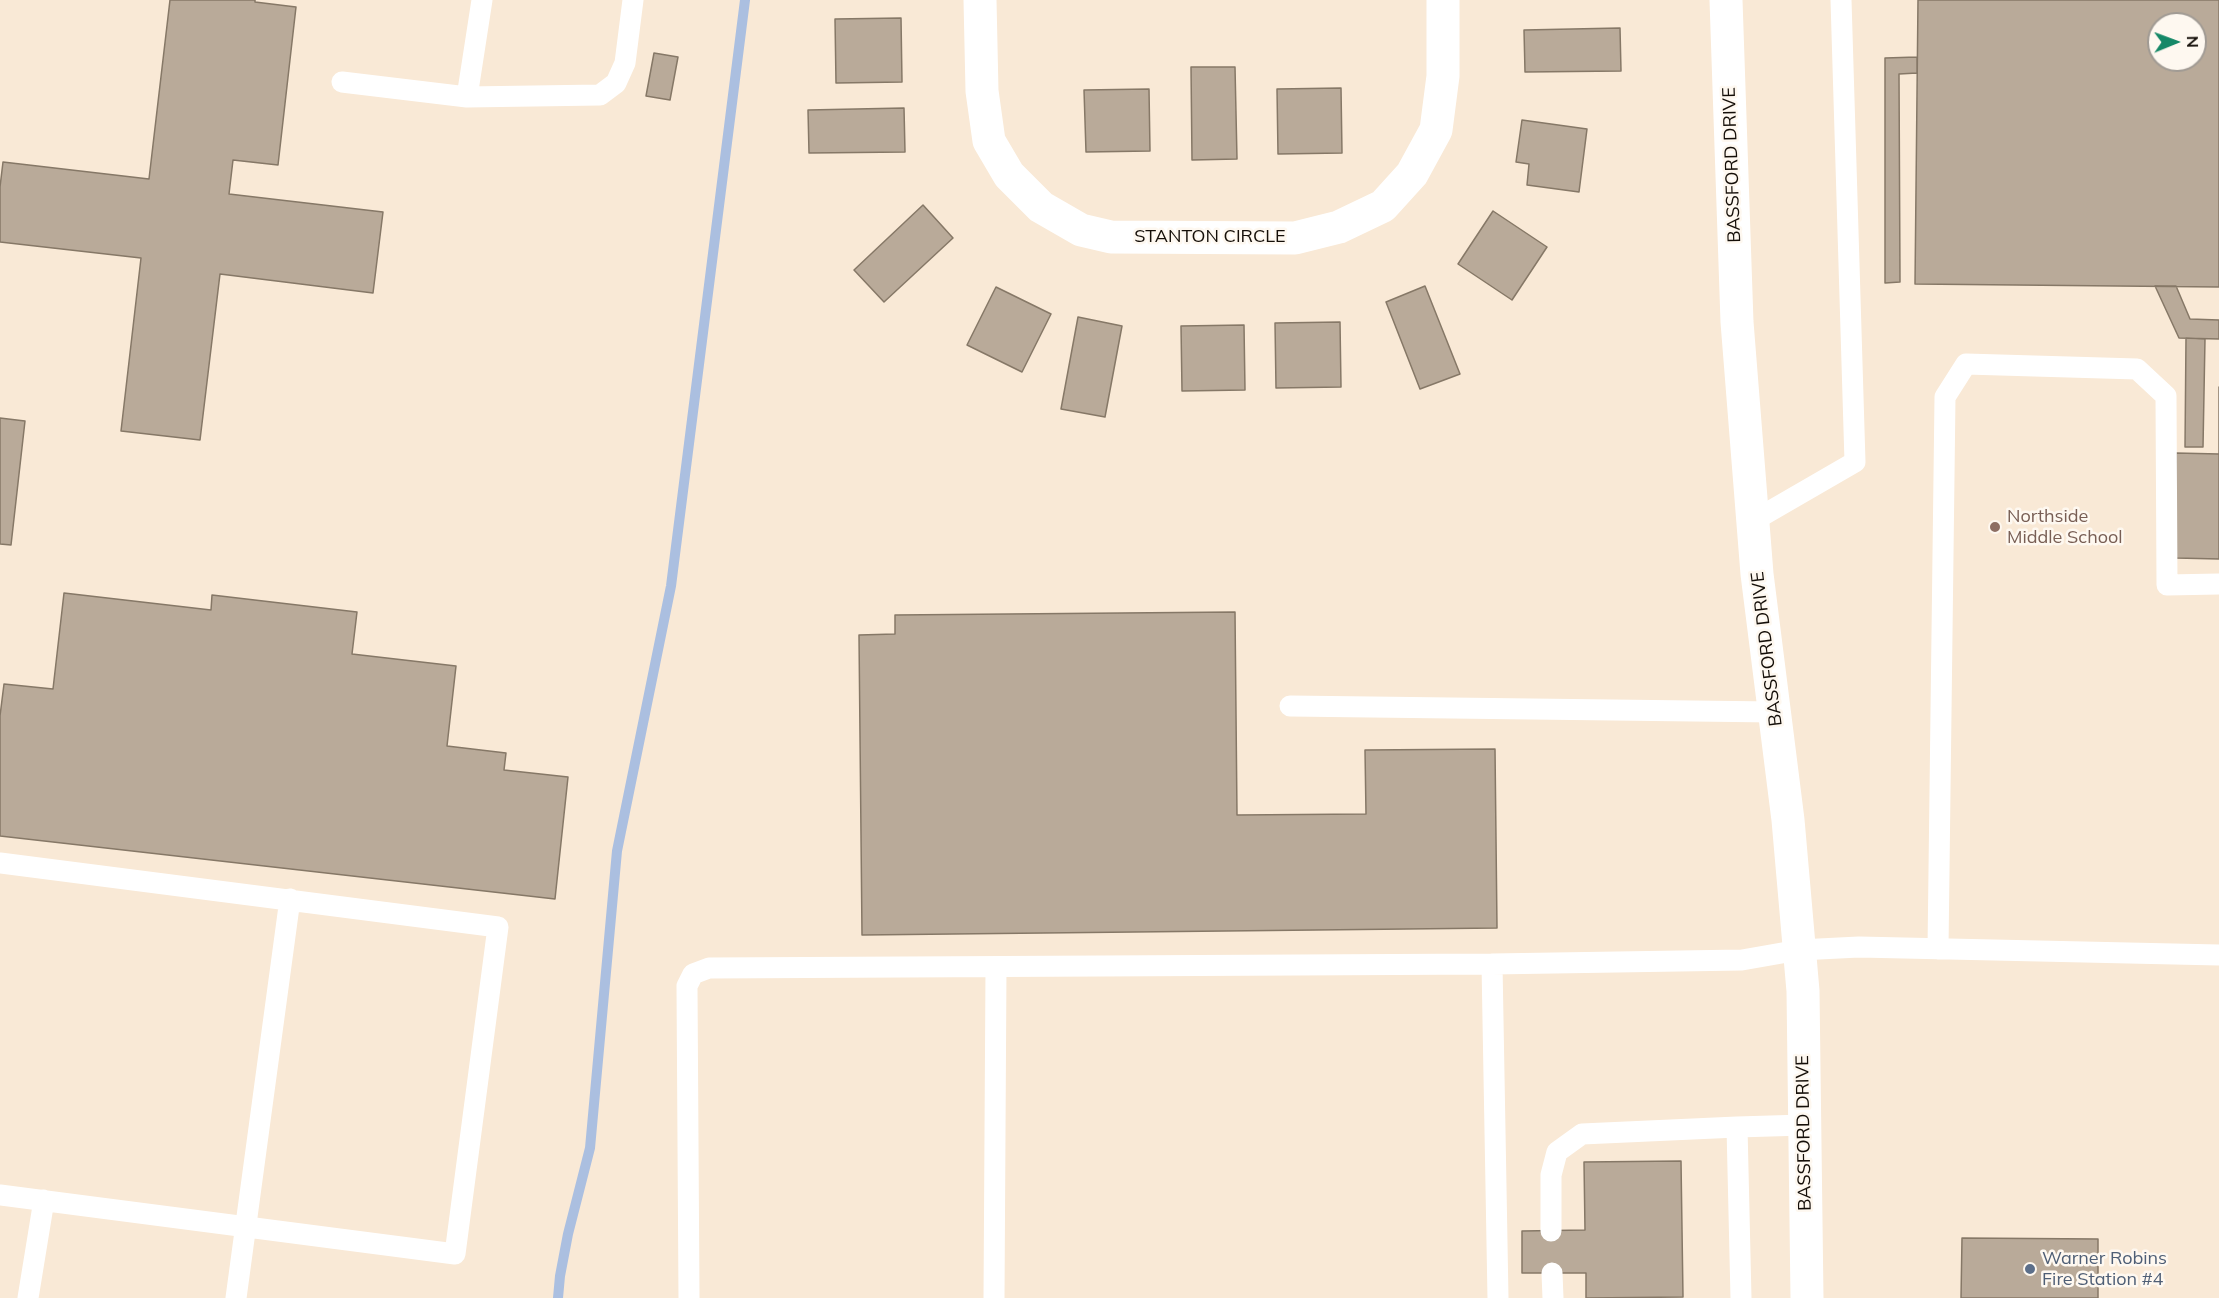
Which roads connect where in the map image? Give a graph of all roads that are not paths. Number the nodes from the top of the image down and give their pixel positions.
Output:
1 (482, 0) edge
2 (633, 0) edge
3 (980, 0) edge
4 (1443, 0) edge
5 (1726, 0) edge
6 (1841, 0) edge
7 (342, 82) dead end
8 (467, 97) junction
9 (1753, 521) junction
10 (2219, 584) edge
11 (1290, 706) dead end
12 (1774, 712) junction
13 (0, 863) edge
14 (290, 899) junction
15 (1938, 949) junction
16 (1799, 950) junction
17 (2219, 955) edge
18 (1492, 964) junction
19 (996, 968) junction
20 (1804, 1125) junction
21 (1737, 1127) junction
22 (0, 1195) edge
23 (44, 1200) junction
24 (246, 1227) junction
25 (1551, 1231) dead end
26 (1552, 1273) dead end
27 (28, 1298) edge
28 (236, 1298) edge
29 (689, 1298) edge
30 (994, 1298) edge
31 (1498, 1298) edge
32 (1553, 1298) edge
33 (1741, 1298) edge
34 (1807, 1298) edge

1 - 8 lane
2 - 8 lane
3 - 4 street, STANTON CIRCLE
5 - 9 street, BASSFORD DRIVE
6 - 9 lane
7 - 8 lane
9 - 12 street, BASSFORD DRIVE
10 - 15 lane
11 - 12 lane
12 - 16 street, BASSFORD DRIVE
13 - 14 lane
14 - 24 lane
14 - 24 lane
15 - 16 lane
15 - 17 lane
16 - 18 lane
16 - 20 street, BASSFORD DRIVE
18 - 19 lane
18 - 31 lane
19 - 29 lane
19 - 30 lane
20 - 21 lane
20 - 34 street, BASSFORD DRIVE
21 - 25 lane
21 - 33 lane
22 - 23 lane
23 - 24 lane
23 - 27 lane
24 - 28 lane
26 - 32 lane

